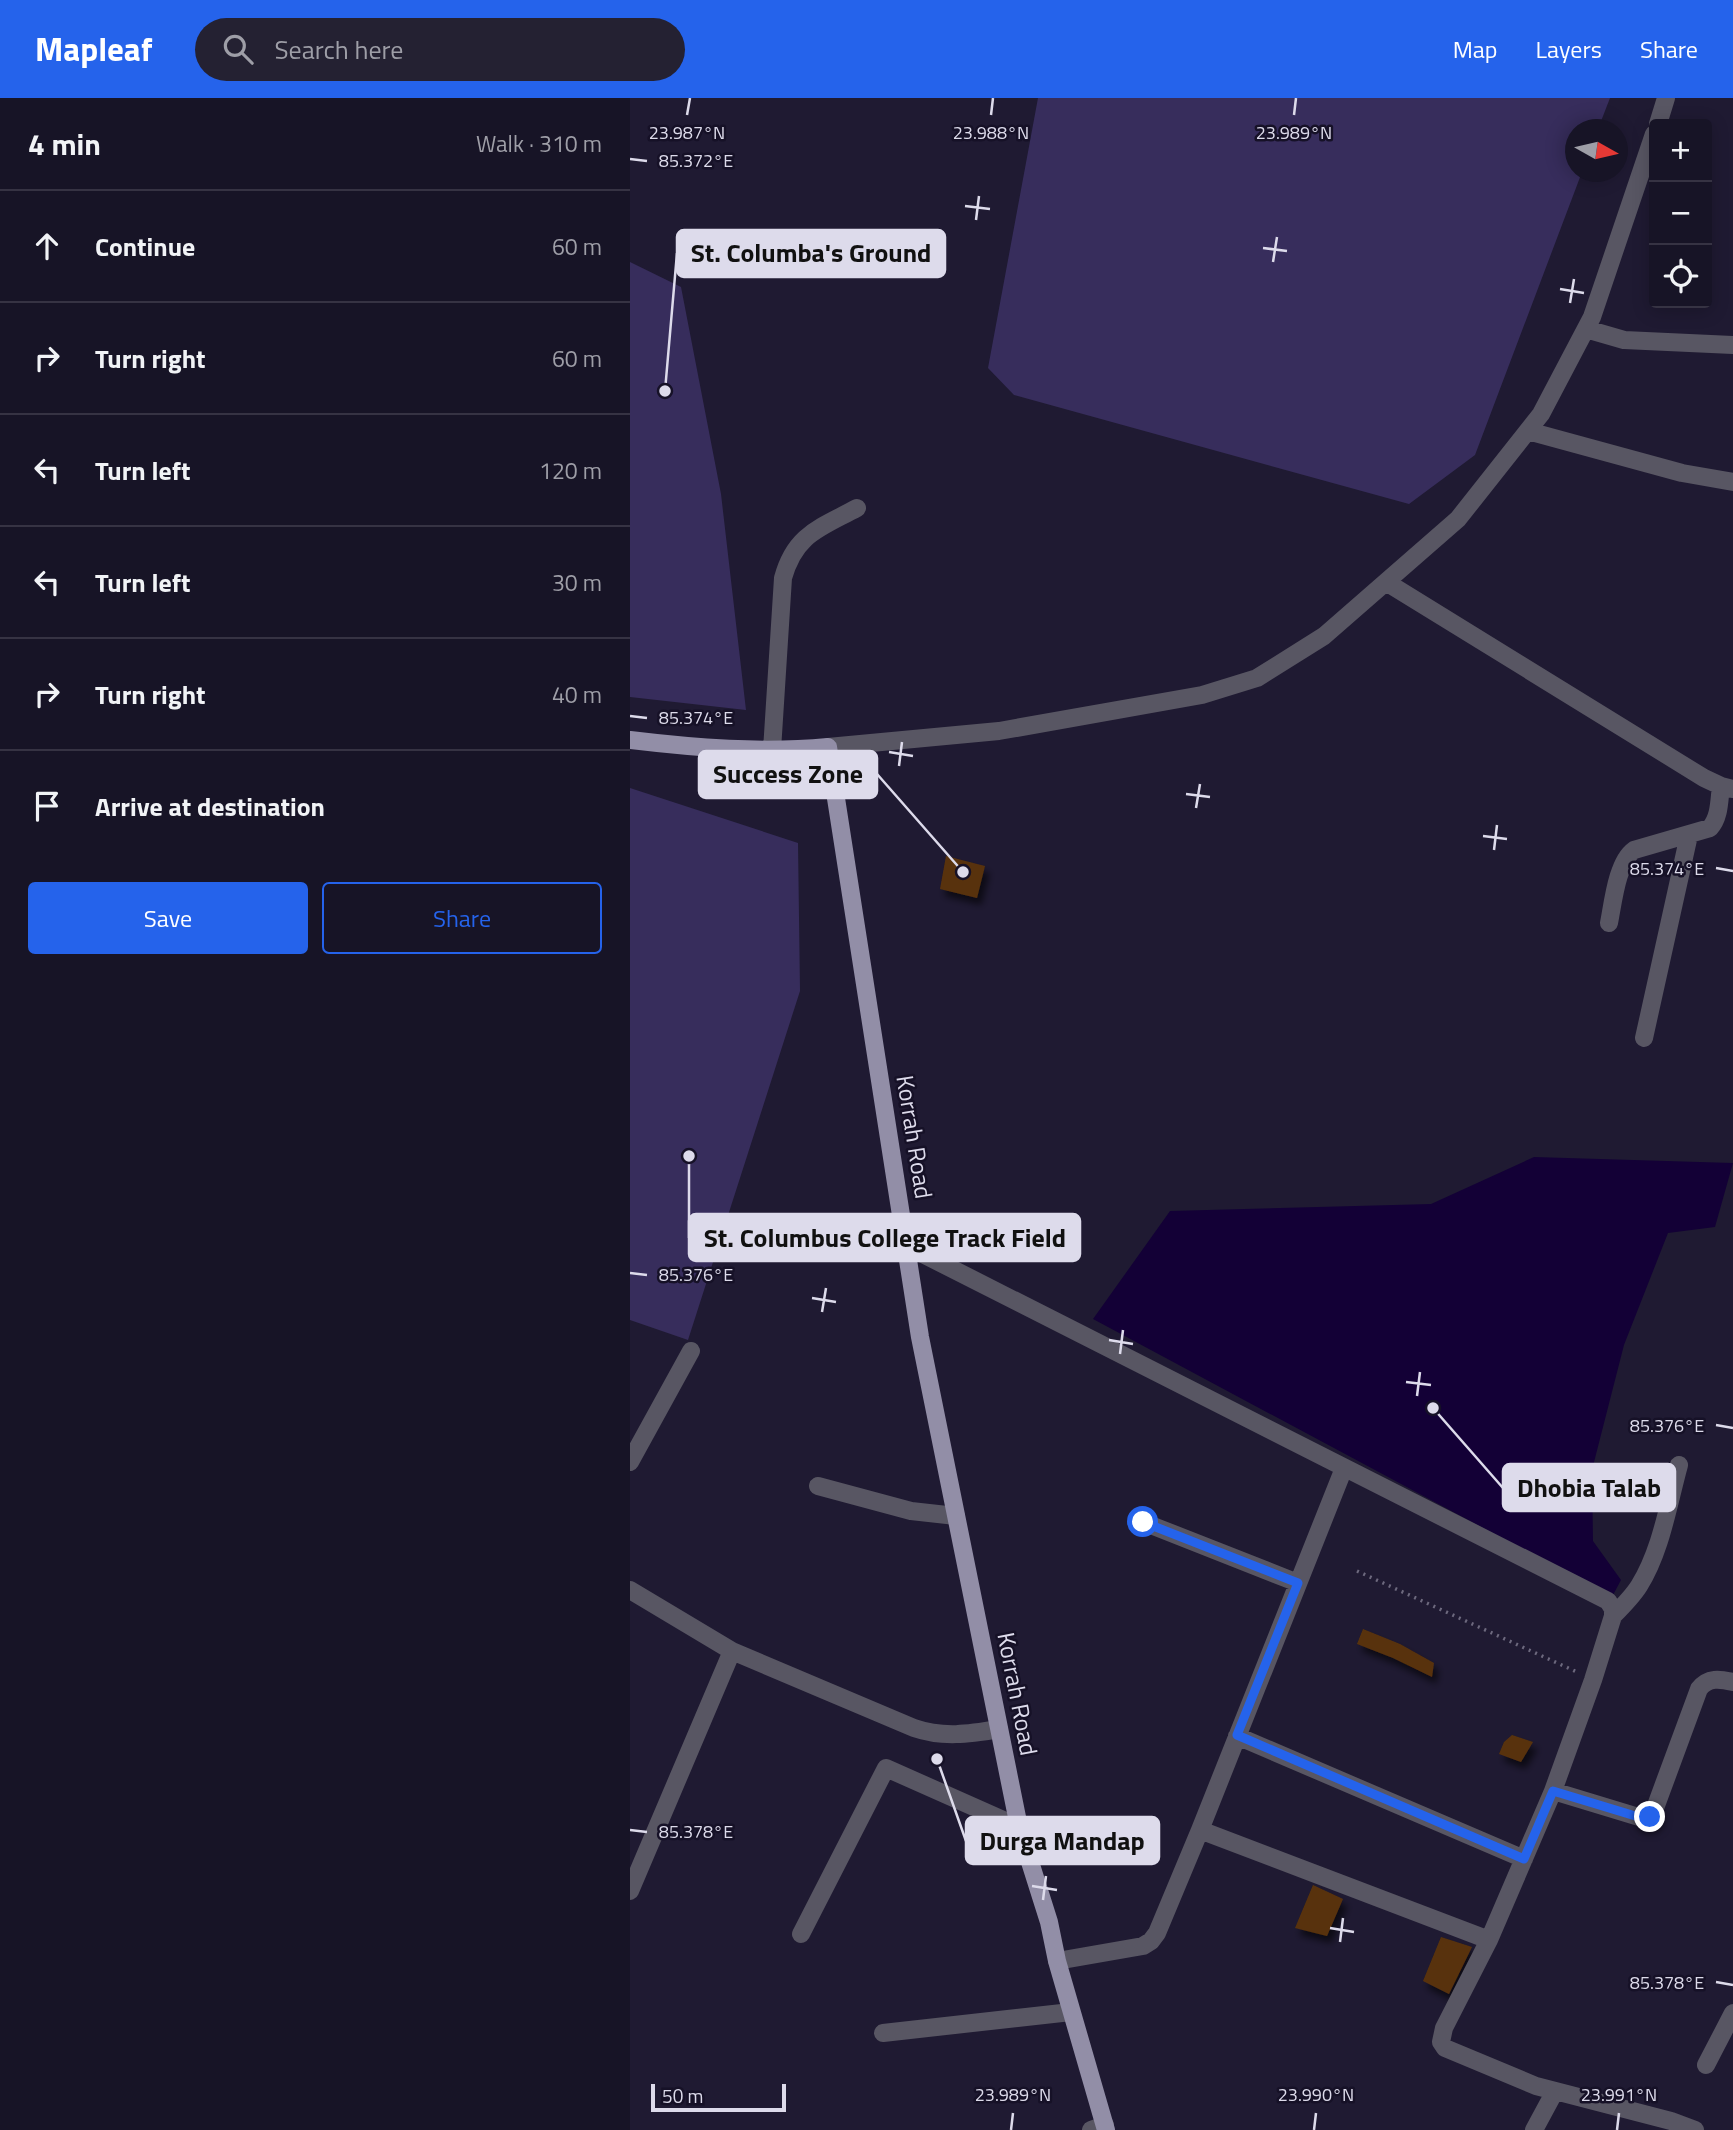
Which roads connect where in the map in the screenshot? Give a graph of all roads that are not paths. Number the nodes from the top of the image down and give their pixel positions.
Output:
1 (1667, 98) edge
2 (1660, 119) edge
3 (1649, 149) edge
4 (1586, 328) junction
5 (1733, 345) edge
6 (1528, 431) junction
7 (1733, 482) edge
8 (856, 508) dead end
9 (1386, 582) junction
10 (630, 740) edge
11 (828, 747) junction
12 (772, 750) junction
13 (1727, 787) edge
14 (1689, 835) junction
15 (1609, 923) dead end
16 (1644, 1038) dead end
17 (905, 1245) junction
18 (691, 1351) dead end
19 (630, 1462) edge
20 (1679, 1465) dead end
21 (1344, 1468) junction
22 (818, 1486) dead end
23 (956, 1516) junction
24 (1143, 1522) dead end
25 (1298, 1583) junction
26 (630, 1590) edge
27 (1613, 1616) junction
28 (732, 1651) junction
29 (1733, 1679) edge
30 (999, 1729) junction
31 (1237, 1735) junction
32 (1553, 1791) junction
33 (1019, 1827) junction
34 (1200, 1830) junction
35 (1524, 1859) junction
36 (630, 1891) edge
37 (801, 1934) dead end
38 (1489, 1940) junction
39 (1057, 1961) junction
40 (1071, 2012) junction
41 (1733, 2013) edge
42 (883, 2033) dead end
43 (1706, 2065) dead end
44 (1555, 2091) junction
45 (1101, 2128) edge
46 (1534, 2130) edge
47 (1695, 2130) edge

1 - 2 street
3 - 4 street
4 - 5 street
4 - 6 street
6 - 7 street
6 - 9 street
8 - 12 street
9 - 11 street
9 - 13 street
10 - 12 main road
11 - 12 main road
11 - 17 main road, Korrah Road
13 - 14 street
14 - 15 street
14 - 16 street
17 - 21 street
17 - 23 main road, Korrah Road
18 - 19 street
20 - 27 street
21 - 25 street
21 - 27 street
22 - 23 street
23 - 30 main road, Korrah Road
24 - 25 street
25 - 31 street
26 - 28 street
27 - 32 street
28 - 30 street
28 - 36 street
29 - 32 street
30 - 33 main road, Korrah Road
31 - 34 street
31 - 35 street
32 - 35 street
33 - 37 street
33 - 39 main road, Korrah Road
34 - 38 street
34 - 39 street
35 - 38 street
38 - 44 street
39 - 40 main road, Korrah Road
40 - 42 street
40 - 45 main road, Korrah Road
41 - 43 street
44 - 46 street
44 - 47 street

